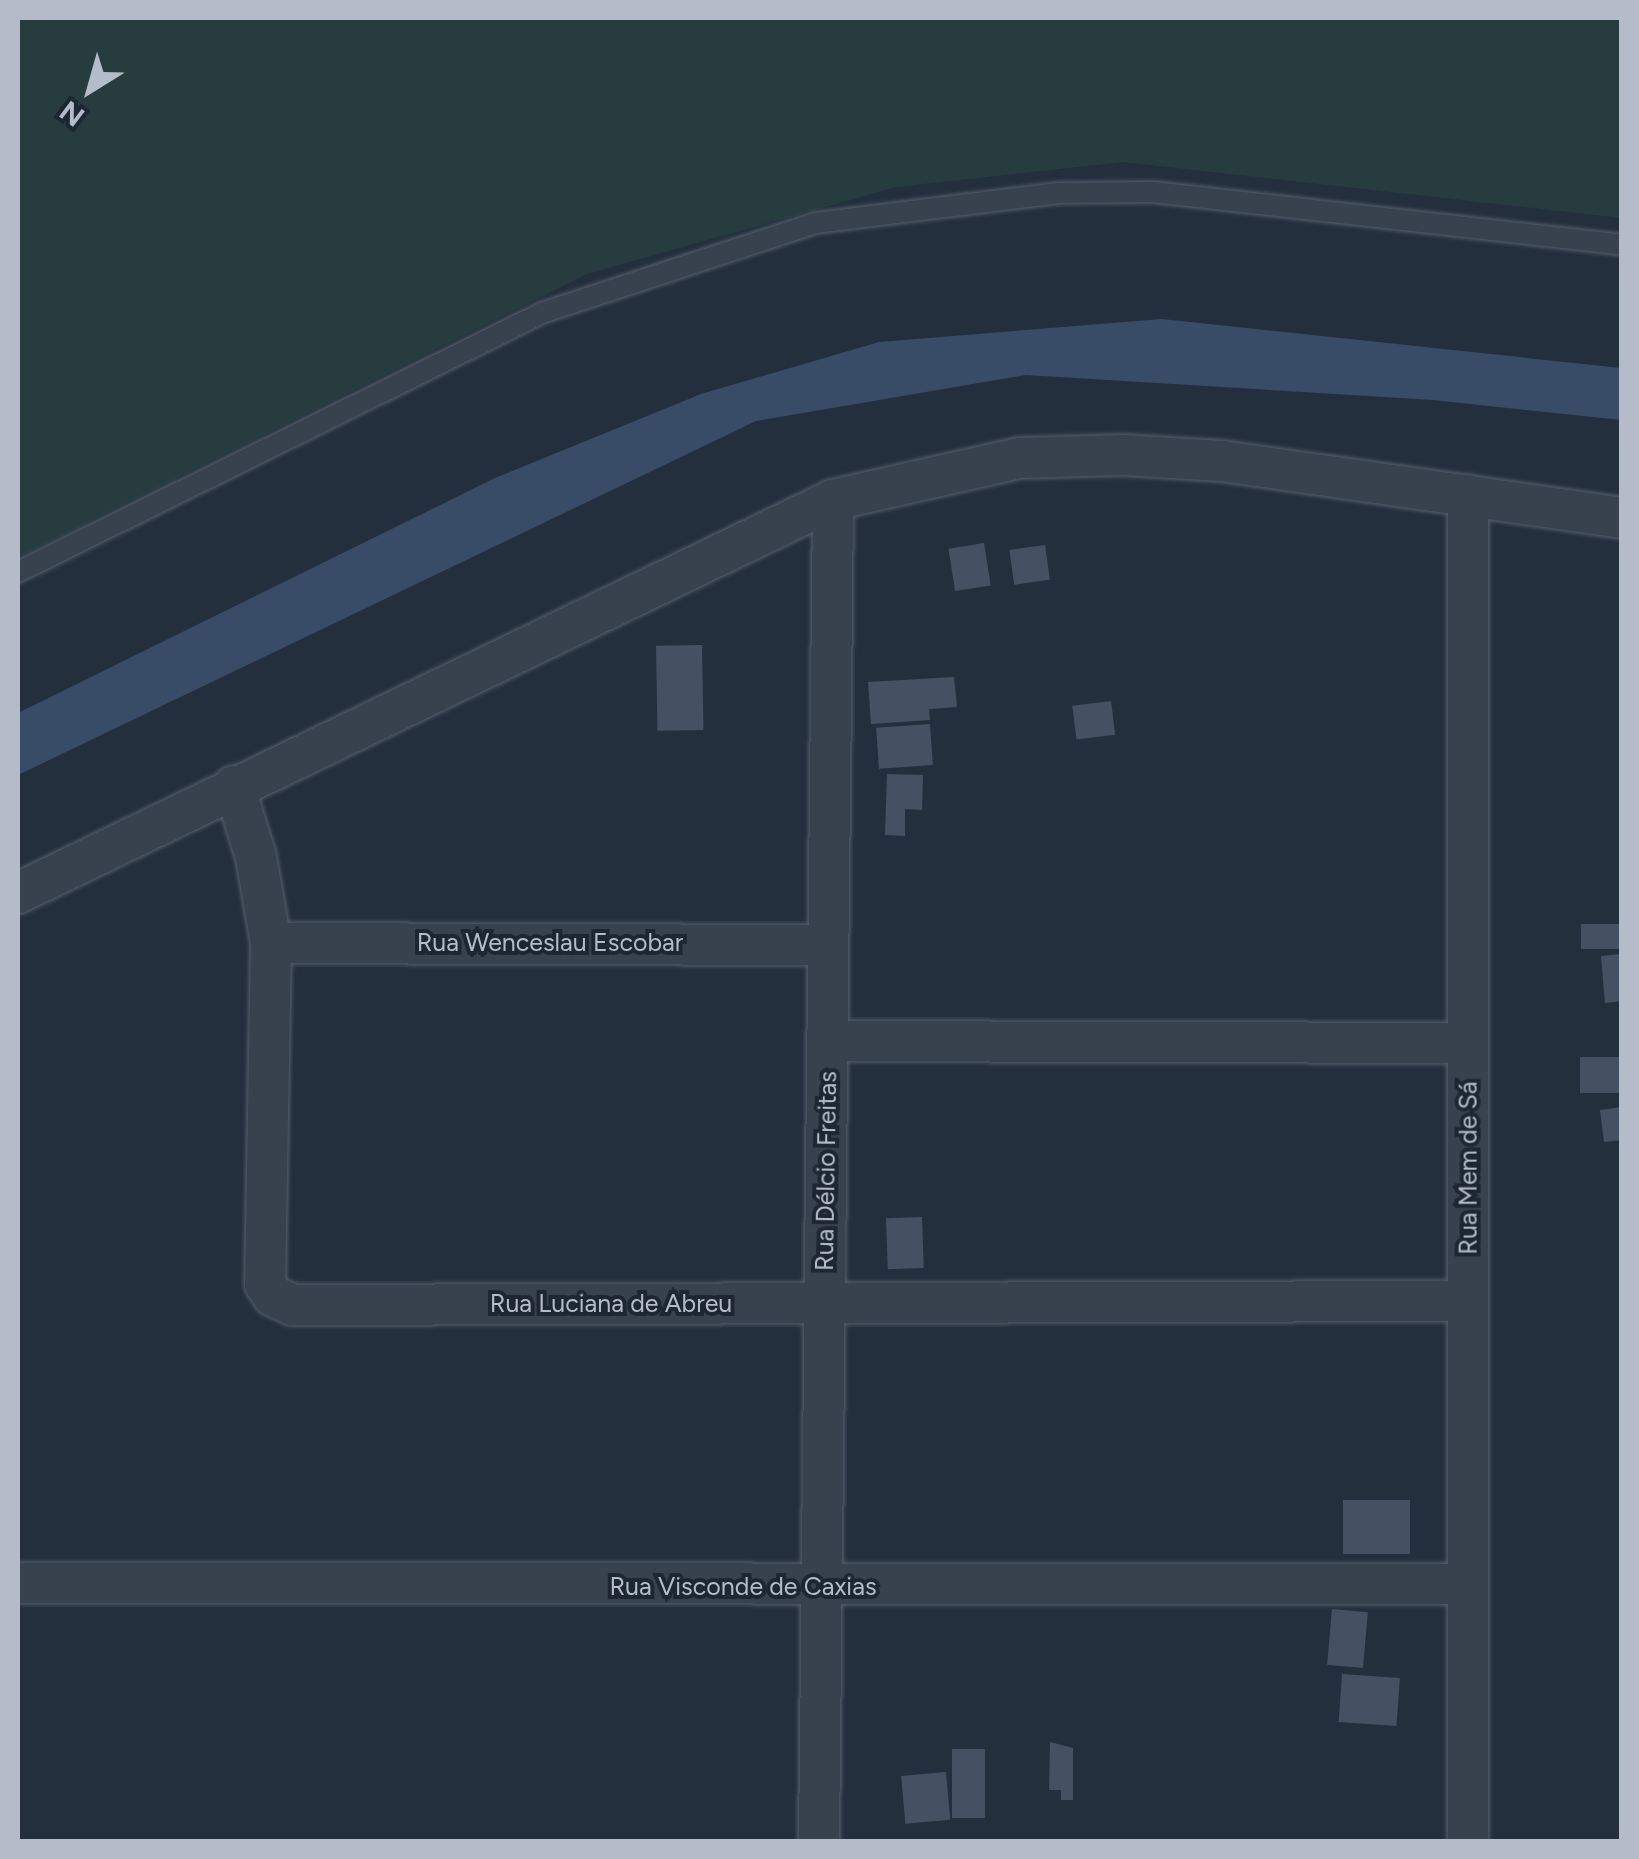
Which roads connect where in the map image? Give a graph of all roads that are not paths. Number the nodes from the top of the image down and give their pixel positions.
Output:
1 (1622, 245) edge
2 (1468, 495) junction
3 (832, 500) junction
4 (1622, 518) edge
5 (18, 572) edge
6 (234, 786) junction
7 (18, 893) edge
8 (271, 942) junction
9 (828, 945) junction
10 (827, 1041) junction
11 (1468, 1043) junction
12 (824, 1301) junction
13 (1468, 1301) junction
14 (18, 1583) edge
15 (1468, 1584) junction
16 (822, 1587) junction
17 (819, 1842) edge
18 (1468, 1842) edge

1 - 5 lane
2 - 3 street
2 - 4 street
2 - 11 street, Rua Mem de Sá
3 - 6 street
3 - 9 street, Rua Délcio Freitas
6 - 7 street
6 - 8 street, Rua Luciana de Abreu
8 - 9 street, Rua Wenceslau Escobar
8 - 12 street, Rua Luciana de Abreu
9 - 10 street, Rua Délcio Freitas
10 - 11 street
10 - 12 street, Rua Délcio Freitas
11 - 13 street, Rua Mem de Sá
12 - 13 street, Rua Luciana de Abreu
12 - 16 street, Rua Délcio Freitas
13 - 15 street, Rua Mem de Sá
14 - 16 street, Rua Visconde de Caxias
15 - 16 street, Rua Visconde de Caxias
15 - 18 street, Rua Mem de Sá
16 - 17 street, Rua Délcio Freitas

